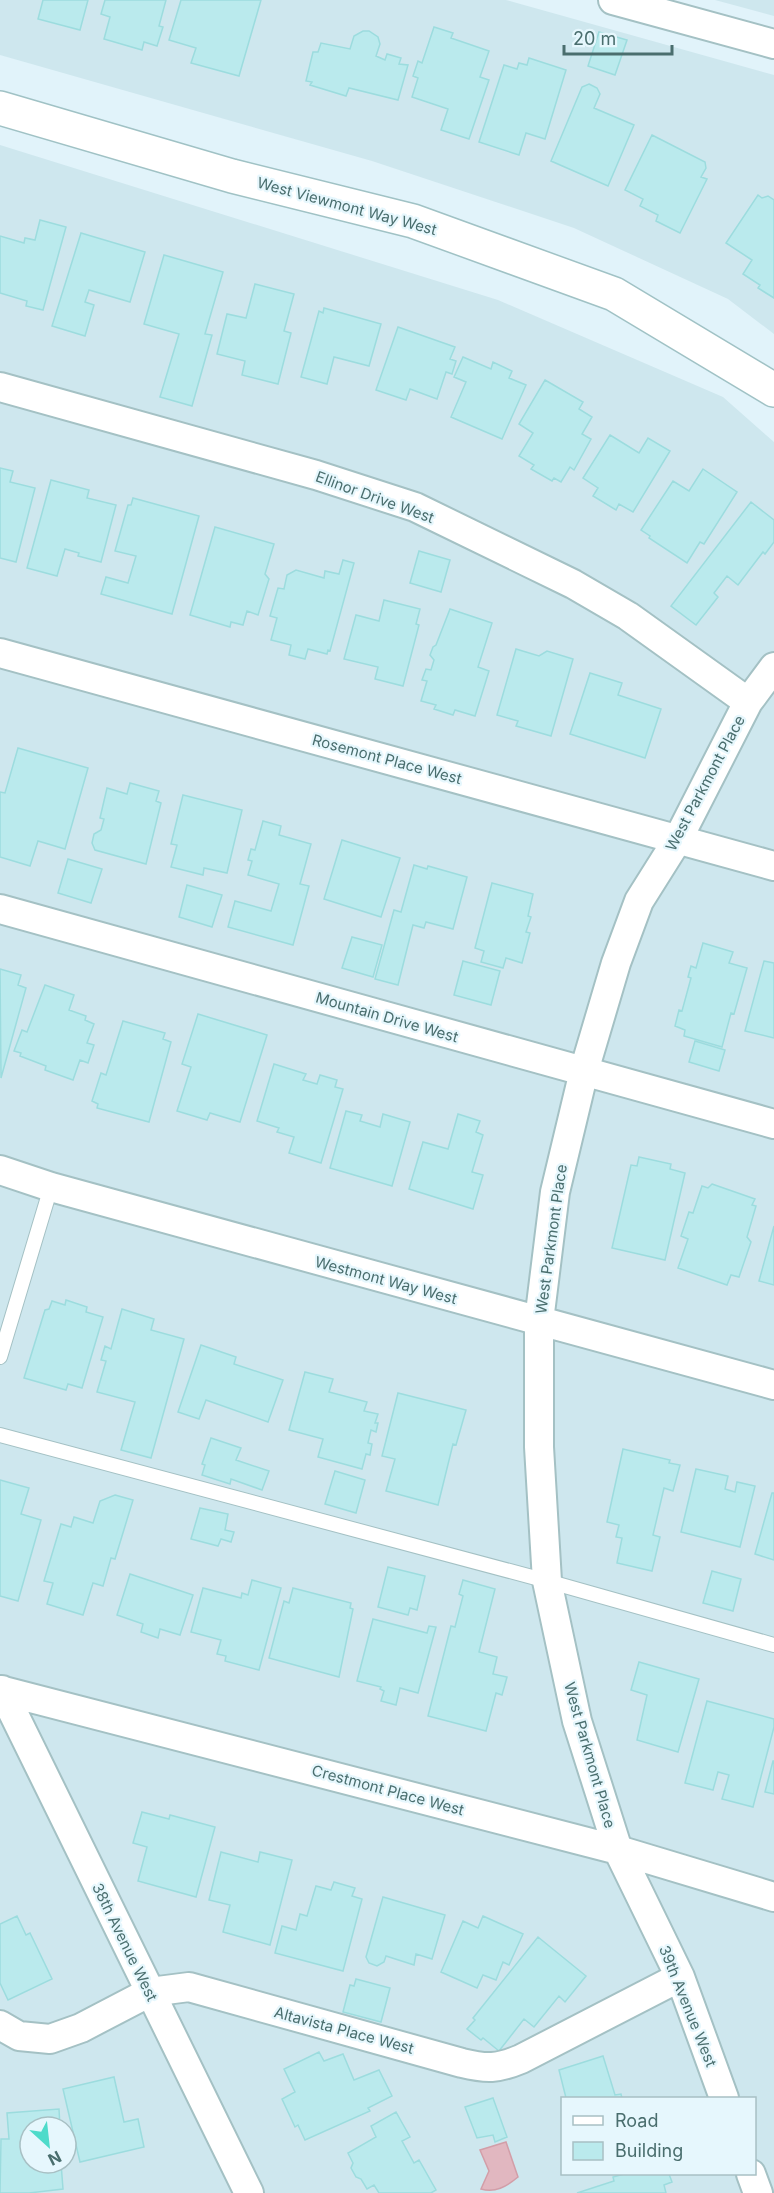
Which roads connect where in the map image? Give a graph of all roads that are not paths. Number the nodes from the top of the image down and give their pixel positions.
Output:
1 (613, 0) edge
2 (774, 44) edge
3 (0, 108) edge
4 (0, 387) edge
5 (774, 390) edge
6 (0, 653) edge
7 (774, 667) edge
8 (748, 702) junction
9 (678, 839) junction
10 (774, 866) edge
11 (0, 909) edge
12 (584, 1071) junction
13 (774, 1124) edge
14 (0, 1170) edge
15 (51, 1187) junction
16 (539, 1321) junction
17 (0, 1357) edge
18 (774, 1385) edge
19 (0, 1435) edge
20 (547, 1581) junction
21 (774, 1645) edge
22 (1, 1690) edge
23 (618, 1850) junction
24 (774, 1897) edge
25 (680, 1977) junction
26 (150, 1992) junction
27 (0, 2025) edge
28 (724, 2097) edge
29 (751, 2175) edge
30 (245, 2192) edge
31 (758, 2193) edge

1 - 2 street
3 - 5 street, West Viewmont Way West
4 - 8 street, Ellinor Drive West
6 - 9 street, Rosemont Place West
7 - 8 street, West Parkmont Place
8 - 9 street, West Parkmont Place
9 - 10 street, Rosemont Place West
9 - 12 street, West Parkmont Place
11 - 12 street, Mountain Drive West
12 - 13 street, Mountain Drive West
12 - 16 street, West Parkmont Place
14 - 15 street, Westmont Way West
15 - 16 street, Westmont Way West
15 - 17 lane
16 - 18 street, Westmont Way West
16 - 20 street, West Parkmont Place
19 - 20 lane
20 - 21 lane
20 - 23 street, West Parkmont Place
22 - 23 street, Crestmont Place West
22 - 26 street, 38th Avenue West
23 - 24 street, Crestmont Place West
23 - 25 street, 39th Avenue West
25 - 26 street, Altavista Place West
25 - 28 street, 39th Avenue West
26 - 27 street, Altavista Place West
26 - 30 street, 38th Avenue West
29 - 31 street

